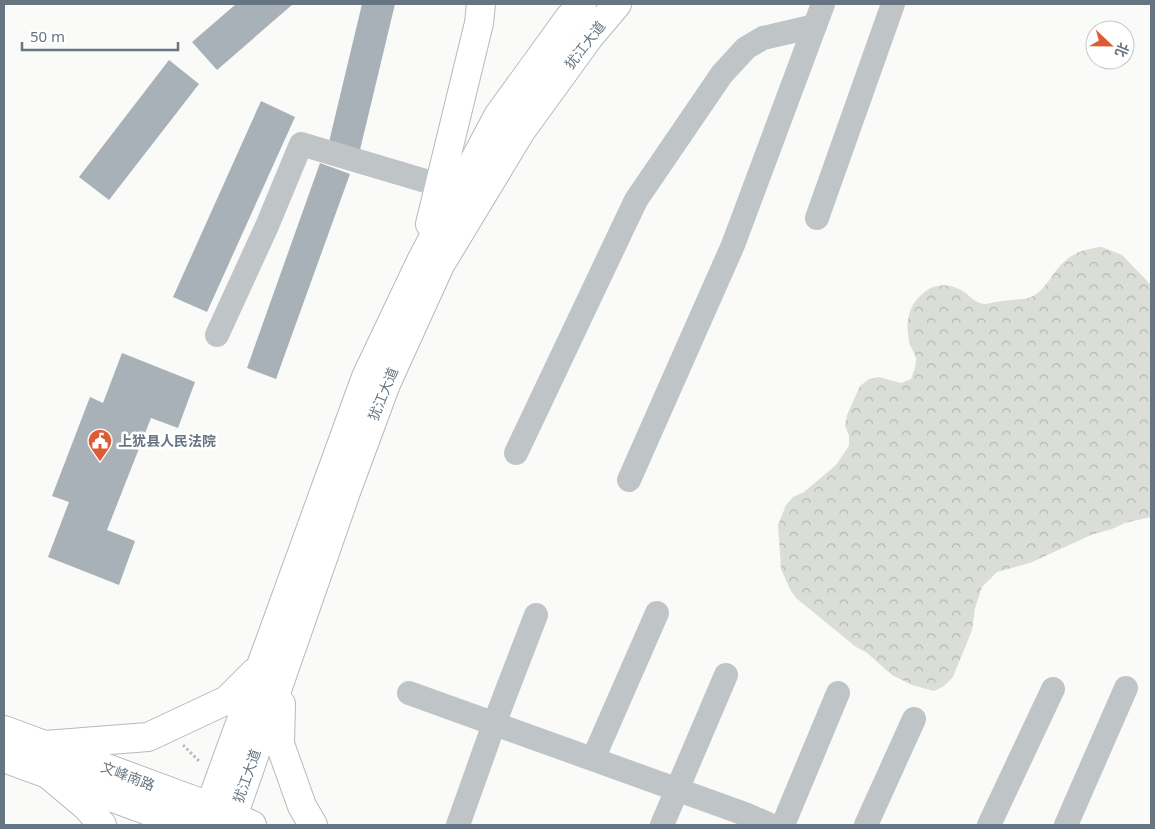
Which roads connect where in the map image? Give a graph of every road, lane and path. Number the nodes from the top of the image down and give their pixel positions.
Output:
1 (481, 4) edge
2 (582, 4) edge
3 (617, 4) edge
4 (823, 4) edge
5 (893, 4) edge
6 (815, 26) junction
7 (439, 185) junction
8 (817, 218) dead end
9 (422, 259) junction
10 (217, 335) dead end
11 (516, 453) dead end
12 (629, 480) dead end
13 (657, 613) dead end
14 (536, 615) dead end
15 (272, 671) junction
16 (726, 675) dead end
17 (1126, 688) dead end
18 (1053, 689) dead end
19 (409, 693) dead end
20 (838, 693) dead end
21 (914, 719) dead end
22 (494, 724) junction
23 (4, 730) edge
24 (44, 745) junction
25 (183, 745) dead end
26 (4, 758) edge
27 (592, 759) junction
28 (202, 767) dead end
29 (49, 775) junction
30 (676, 789) junction
31 (225, 820) edge
32 (102, 825) edge
33 (187, 825) edge
34 (313, 825) edge
35 (458, 825) edge
36 (662, 825) edge
37 (770, 825) edge
38 (782, 825) edge
39 (866, 825) edge
40 (989, 825) edge
41 (1066, 825) edge

1 - 7 main road
2 - 9 main road, 犹江大道
3 - 15 main road, 犹江大道
4 - 6 street
5 - 8 street
6 - 11 street
6 - 12 street
7 - 9 main road
7 - 10 street
9 - 15 main road, 犹江大道
13 - 27 street
14 - 22 street
15 - 24 main road
15 - 31 main road, 犹江大道
15 - 34 main road
16 - 30 street
17 - 41 street
18 - 40 street
19 - 22 street
20 - 38 street
21 - 39 street
22 - 27 street
22 - 35 street
23 - 24 main road, 文峰南路
24 - 31 main road, 文峰南路
25 - 28 path
26 - 29 main road, 文峰南路
27 - 30 street
29 - 32 main road
29 - 33 main road, 文峰南路
30 - 36 street
30 - 37 street

